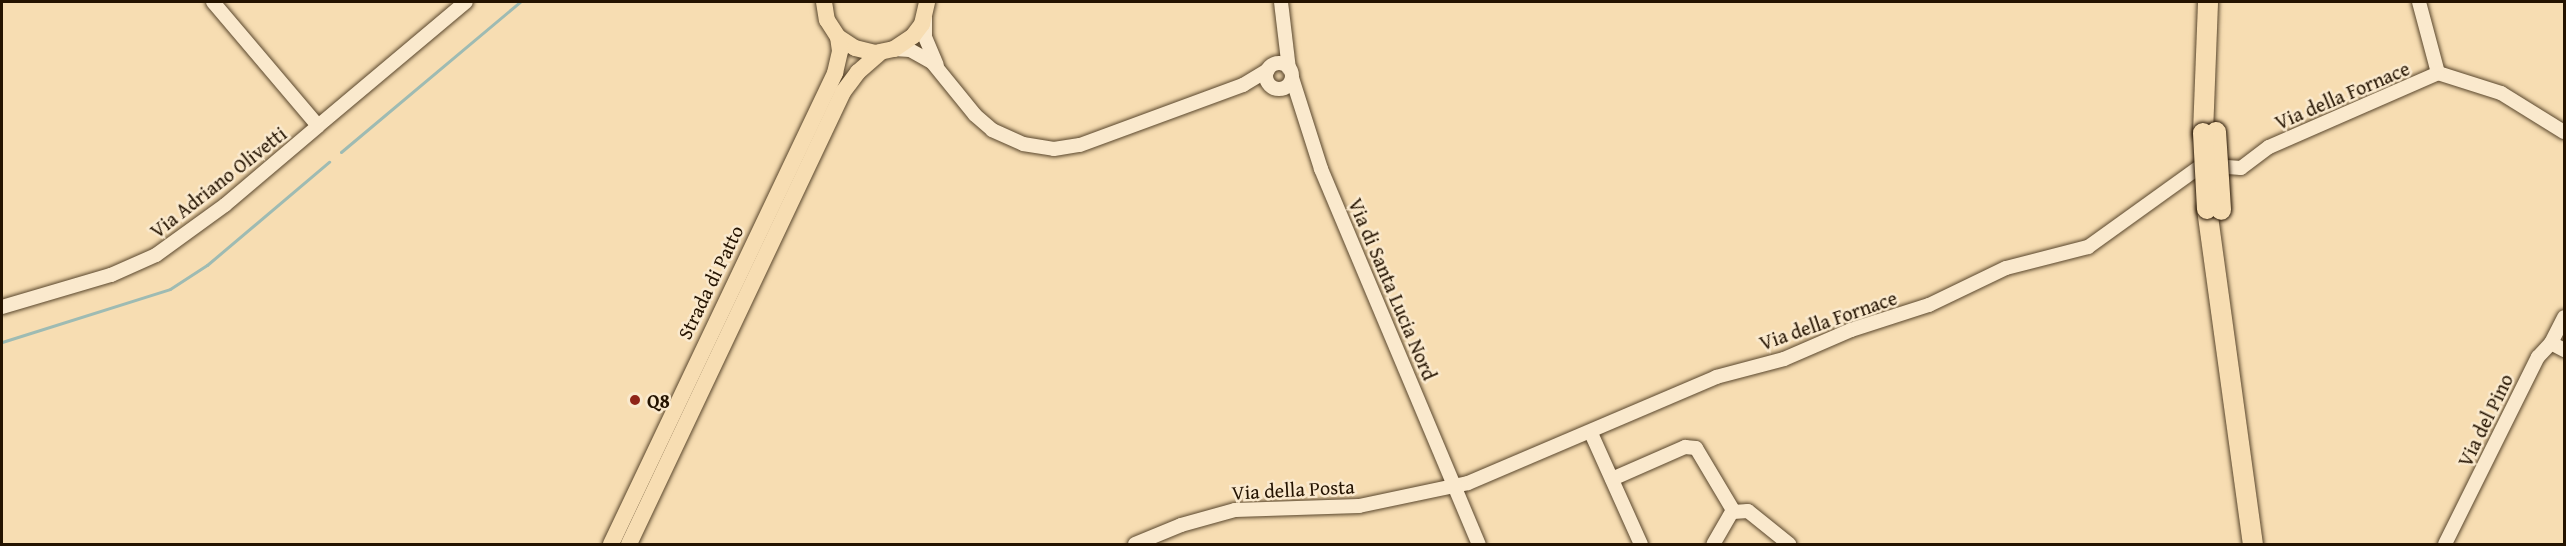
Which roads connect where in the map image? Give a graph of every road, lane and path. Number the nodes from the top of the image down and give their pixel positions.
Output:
1 (213, 2) edge
2 (466, 2) edge
3 (824, 2) edge
4 (1281, 2) edge
5 (2208, 2) edge
6 (2222, 2) edge
7 (2419, 2) edge
8 (927, 5) edge
9 (838, 37) junction
10 (888, 51) junction
11 (1268, 70) junction
12 (940, 72) junction
13 (2438, 73) junction
14 (1291, 74) junction
15 (1243, 85) junction
16 (1274, 87) junction
17 (1299, 105) junction
18 (318, 126) junction
19 (2210, 132) junction
20 (2565, 132) edge
21 (2227, 167) dead end
22 (2198, 168) dead end
23 (2214, 209) junction
24 (2, 308) edge
25 (2564, 317) edge
26 (2551, 343) junction
27 (2565, 350) edge
28 (1591, 433) junction
29 (1612, 479) junction
30 (1456, 485) junction
31 (1733, 513) junction
32 (611, 544) edge
33 (629, 544) edge
34 (1135, 544) edge
35 (1479, 544) edge
36 (1641, 544) edge
37 (1713, 544) edge
38 (1789, 544) edge
39 (2253, 544) edge
40 (2266, 544) edge
41 (2445, 544) edge

1 - 18 street
2 - 18 street, Via Adriano Olivetti
3 - 9 main road
4 - 14 street, Via di Santa Lucia Nord
5 - 19 highway
6 - 19 highway
7 - 13 street, Via della Fornace
8 - 10 main road, Strada di Patto
8 - 12 street
9 - 10 main road
9 - 32 main road, Strada di Patto
10 - 12 street
10 - 33 main road, Strada di Patto
11 - 14 street
11 - 15 street
11 - 16 street
12 - 15 street
13 - 20 street
13 - 21 street, Via della Fornace
14 - 16 street
14 - 17 street, Via di Santa Lucia Nord
15 - 16 street
16 - 17 street
17 - 30 street, Via di Santa Lucia Nord
18 - 24 street, Via Adriano Olivetti
19 - 23 highway, bridge
22 - 28 street, Via della Fornace
23 - 39 highway
23 - 40 highway
25 - 26 street, Via del Pino
26 - 27 street
26 - 41 street, Via del Pino
28 - 29 street
28 - 30 street, Via della Fornace
29 - 31 street
29 - 36 street
30 - 34 street, Via della Posta
30 - 35 street, Via di Santa Lucia Nord
31 - 37 street
31 - 38 street

